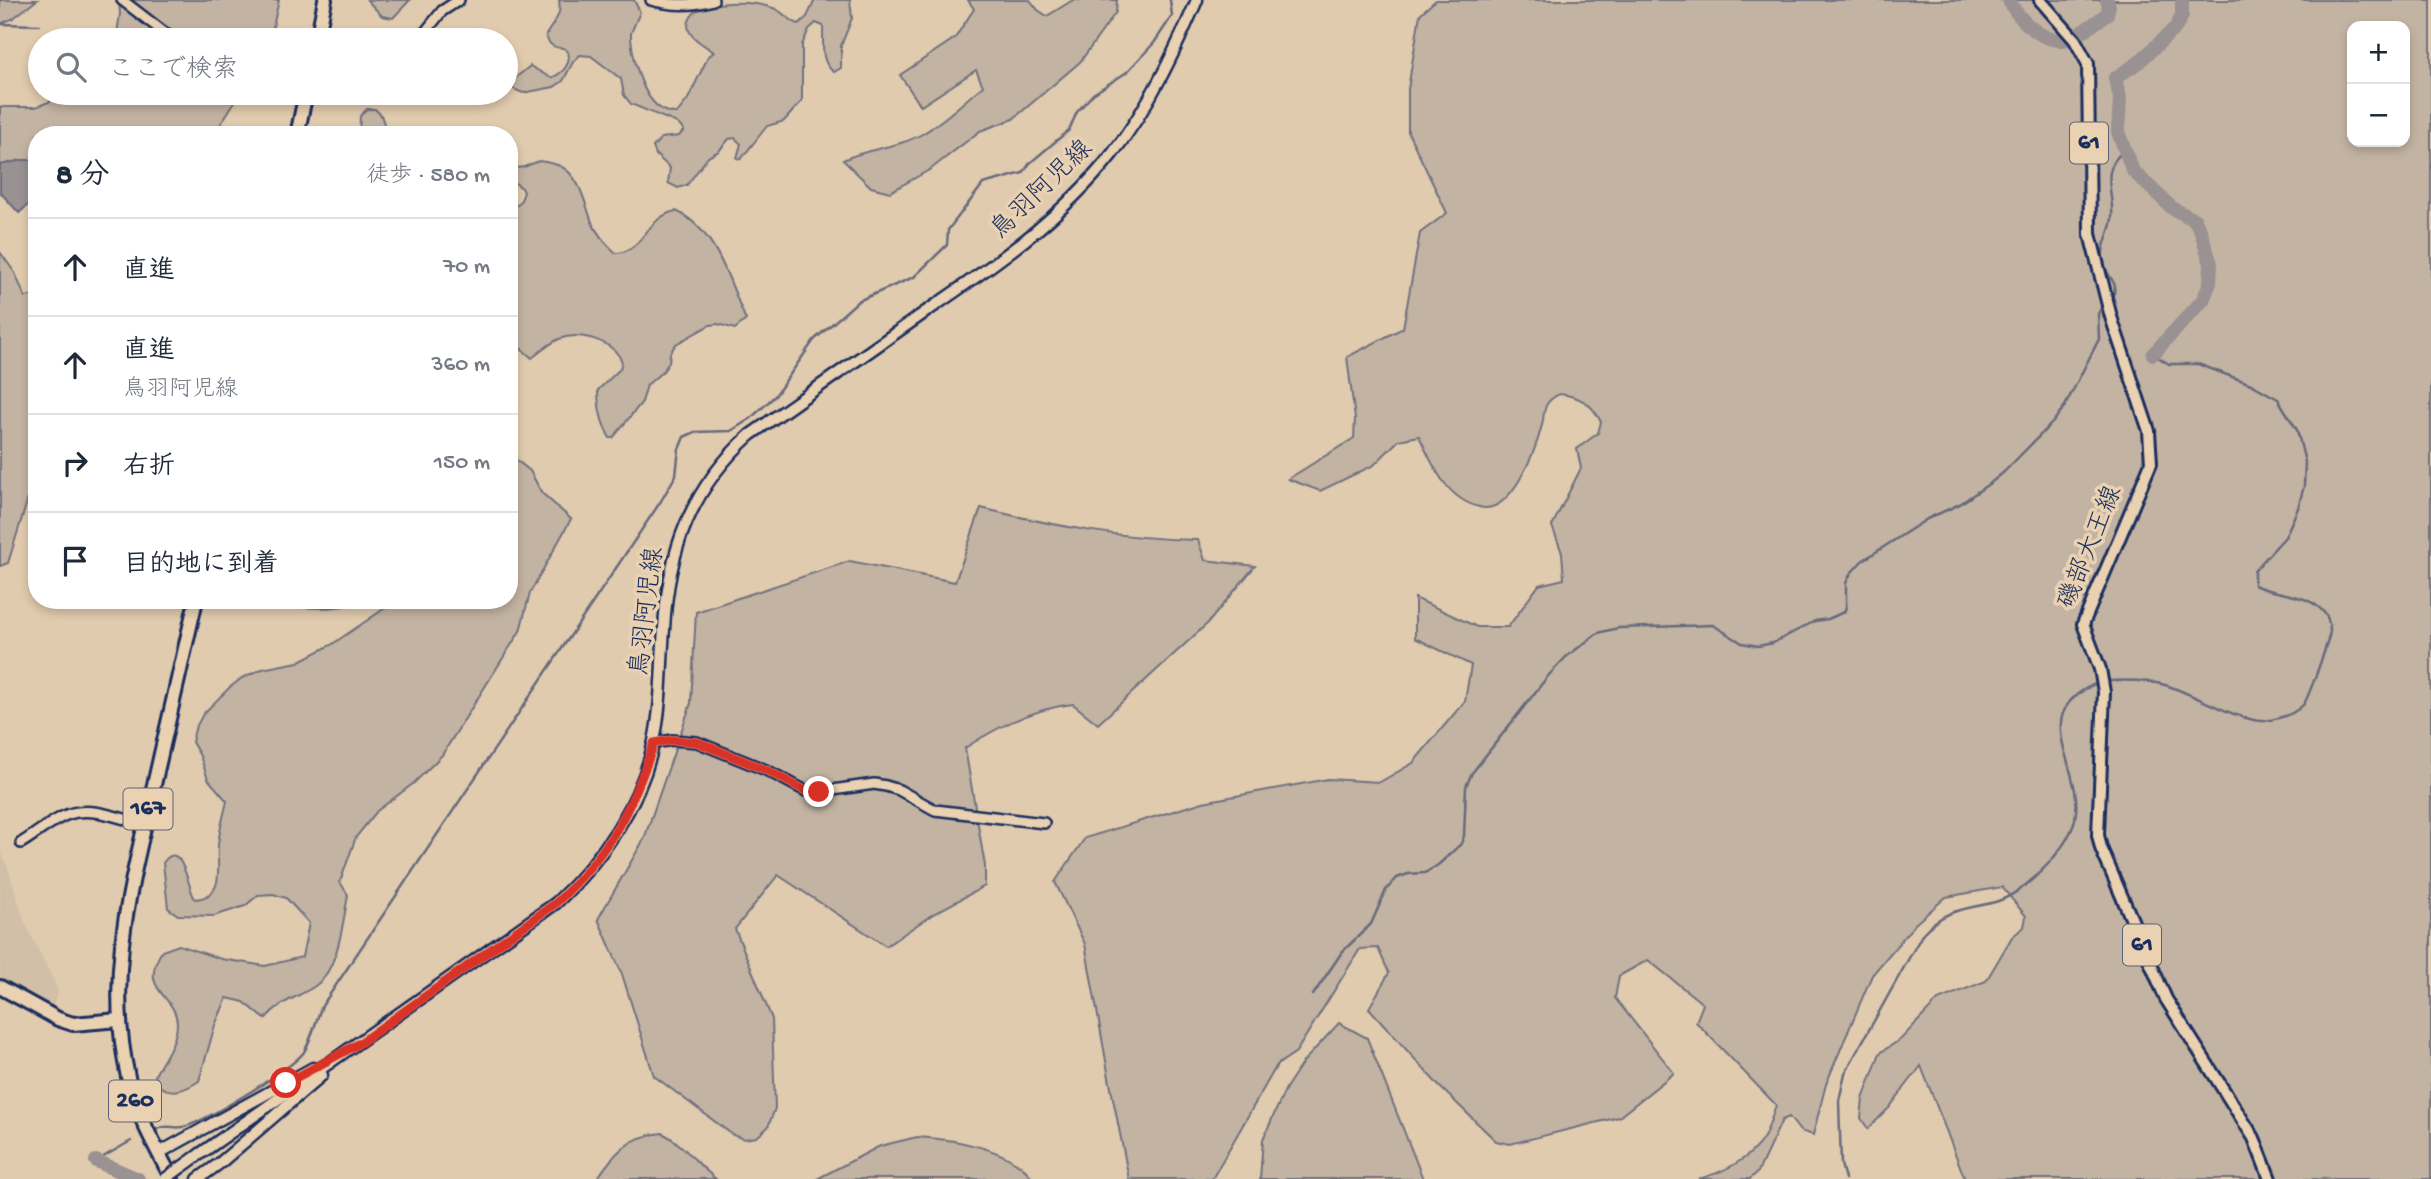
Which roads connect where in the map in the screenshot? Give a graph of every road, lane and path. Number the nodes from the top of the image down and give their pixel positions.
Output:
1 (121, 0) edge
2 (326, 0) edge
3 (459, 0) edge
4 (652, 0) edge
5 (713, 0) edge
6 (2040, 0) edge
7 (1195, 1) edge
8 (158, 28) edge
9 (320, 28) edge
10 (427, 28) edge
11 (303, 105) edge
12 (299, 126) edge
13 (194, 609) edge
14 (654, 743) junction
15 (1044, 823) dead end
16 (145, 825) junction
17 (21, 843) dead end
18 (0, 987) edge
19 (119, 1020) junction
20 (360, 1043) junction
21 (159, 1153) junction
22 (165, 1179) edge
23 (172, 1179) edge
24 (198, 1179) edge
25 (2270, 1179) edge

1 - 8 street
2 - 9 highway
3 - 10 street
4 - 5 street
6 - 25 main road, 磯部大王線 / 61
7 - 14 main road, 鳥羽阿児線
11 - 12 highway
13 - 16 highway, 167
14 - 15 street
14 - 20 main road, 鳥羽阿児線
16 - 17 street
16 - 19 highway, 167
18 - 19 highway
19 - 21 highway, 260
20 - 21 main road
20 - 22 main road, 鳥羽阿児線, bridge
20 - 24 main road
21 - 23 highway, 260

